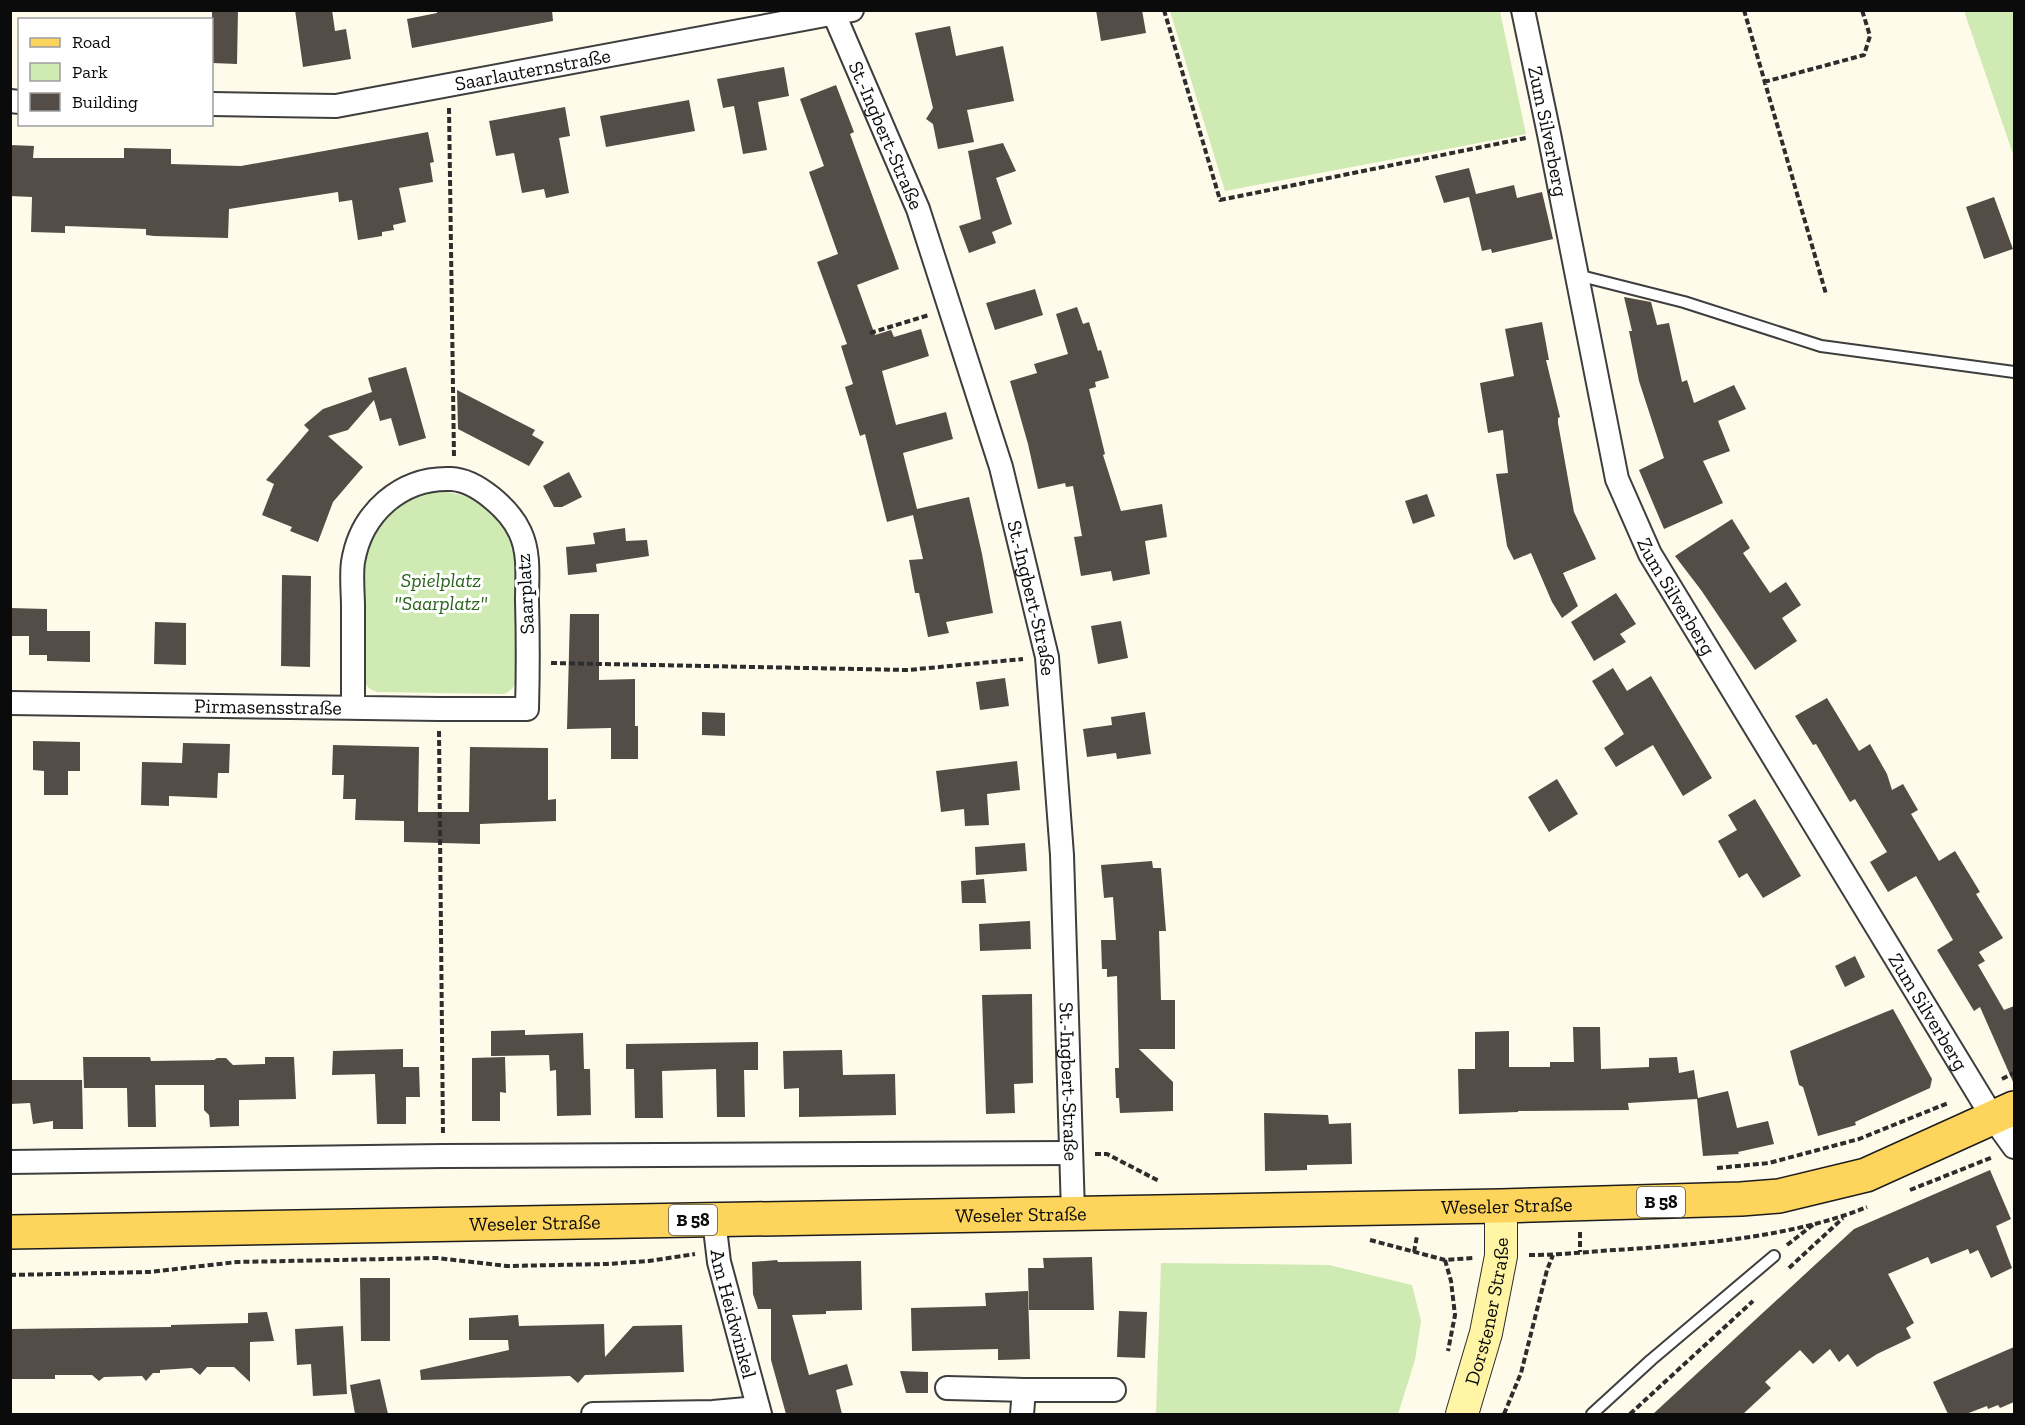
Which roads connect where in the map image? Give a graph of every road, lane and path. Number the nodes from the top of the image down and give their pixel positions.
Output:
1 (1164, 10) edge
2 (1522, 10) edge
3 (1744, 10) edge
4 (1862, 10) edge
5 (843, 12) edge
6 (1764, 81) junction
7 (448, 87) junction
8 (213, 104) edge
9 (1549, 134) junction
10 (1576, 275) junction
11 (1826, 294) dead end
12 (950, 308) junction
13 (870, 333) dead end
14 (2014, 372) edge
15 (454, 479) junction
16 (1047, 657) junction
17 (528, 662) junction
18 (10, 703) edge
19 (353, 708) junction
20 (527, 709) joint
21 (439, 710) junction
22 (1995, 1106) edge
23 (2004, 1152) edge
24 (1071, 1153) junction
25 (443, 1156) junction
26 (10, 1162) edge
27 (1711, 1168) dead end
28 (1903, 1193) dead end
29 (1874, 1204) dead end
30 (1501, 1206) junction
31 (1073, 1212) junction
32 (1845, 1216) junction
33 (714, 1220) junction
34 (1814, 1223) junction
35 (10, 1232) edge
36 (1774, 1256) joint
37 (1445, 1260) dead end
38 (1784, 1273) dead end
39 (1757, 1297) dead end
40 (1446, 1362) dead end
41 (947, 1388) dead end
42 (1024, 1390) junction
43 (1114, 1390) dead end
44 (759, 1411) edge
45 (593, 1414) edge
46 (1022, 1414) edge
47 (1462, 1414) edge
48 (1504, 1414) edge
49 (1592, 1414) edge
50 (1630, 1414) edge

1 - 9 path
2 - 9 street, Zum Silverberg
3 - 6 path
4 - 6 path
5 - 7 street, Saarlauternstraße
5 - 12 street, St.-Ingbert-Straße
6 - 11 path
7 - 8 street, Saarlauternstraße
7 - 15 path
9 - 10 street, Zum Silverberg
10 - 14 lane
10 - 22 street, Zum Silverberg
12 - 13 path
12 - 16 street, St.-Ingbert-Straße
15 - 17 street, Saarplatz
15 - 19 street, Saarplatz
16 - 17 path
16 - 24 street, St.-Ingbert-Straße
17 - 20 street, Saarplatz
18 - 19 street, Pirmasensstraße
19 - 21 street, Pirmasensstraße
20 - 21 street, Pirmasensstraße
21 - 25 path
22 - 23 street, Zum Silverberg
22 - 27 path
22 - 30 main road, Weseler Straße / B 58
23 - 28 path
24 - 25 street
24 - 31 street, St.-Ingbert-Straße
25 - 26 street
29 - 32 path
30 - 31 main road, Weseler Straße / B 58
30 - 47 main road, Dorstener Straße
31 - 33 main road, Weseler Straße / B 58
32 - 34 path
32 - 38 path
33 - 35 main road, Weseler Straße / B 58
33 - 44 street, Am Heidwinkel
34 - 36 path
34 - 48 path
36 - 49 lane
37 - 40 path
39 - 50 path
41 - 42 street
42 - 43 street
42 - 46 street
44 - 45 street, Am Heidwinkel

